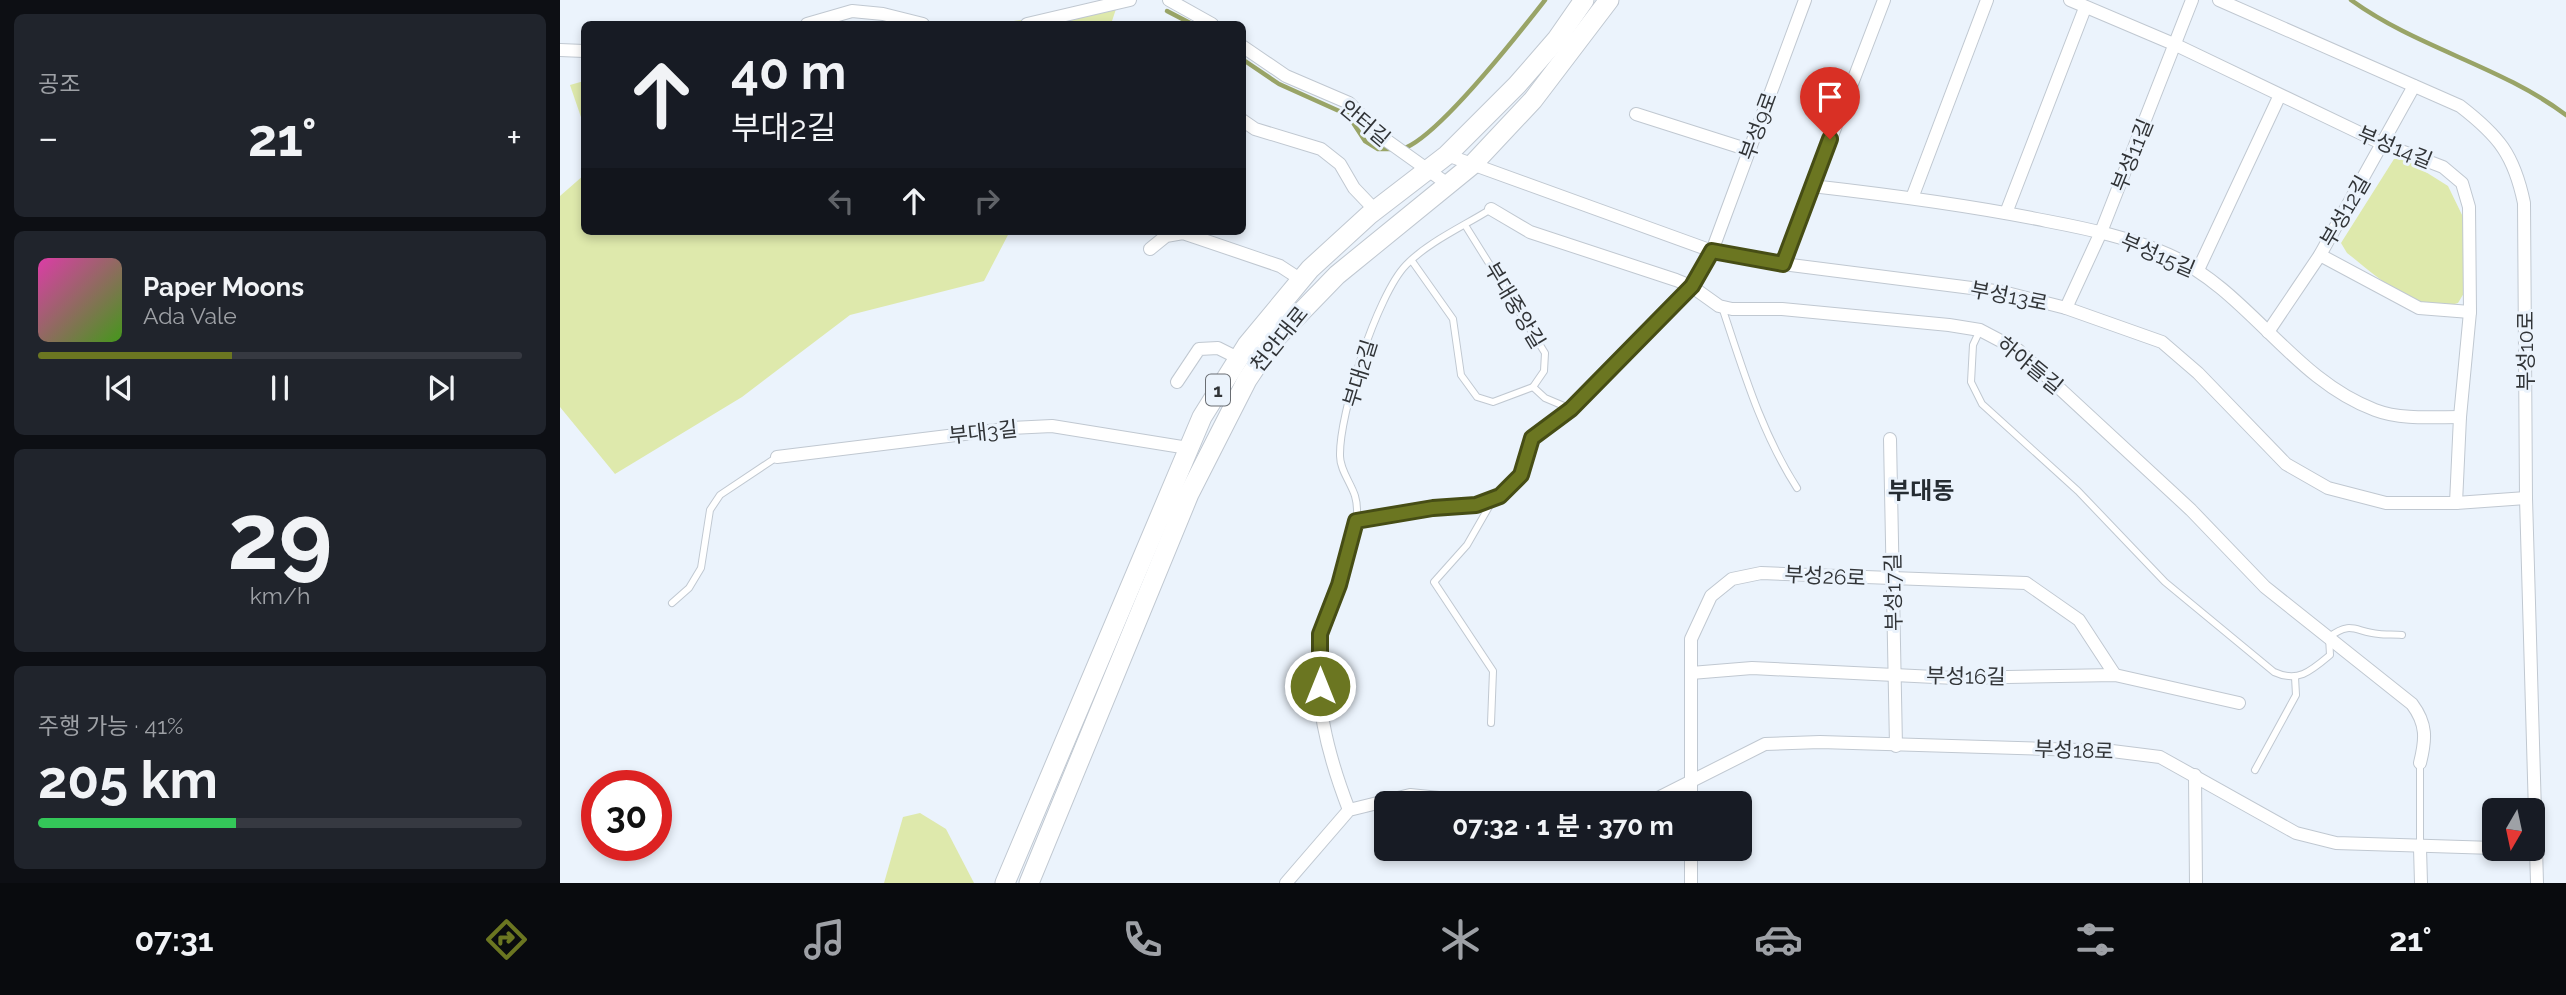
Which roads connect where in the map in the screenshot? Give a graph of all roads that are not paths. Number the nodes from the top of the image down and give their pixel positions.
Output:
1 (1130, 0) edge
2 (1168, 0) edge
3 (1584, 0) edge
4 (1609, 0) edge
5 (1805, 0) edge
6 (1884, 0) edge
7 (1987, 0) edge
8 (2070, 0) edge
9 (2192, 0) edge
10 (2219, 0) edge
11 (2085, 8) junction
12 (817, 21) edge
13 (911, 21) edge
14 (1040, 21) edge
15 (1206, 21) edge
16 (2176, 45) junction
17 (1246, 49) edge
18 (560, 50) edge
19 (581, 51) edge
20 (2414, 86) junction
21 (2279, 97) junction
22 (1636, 114) dead end
23 (1246, 123) edge
24 (2383, 144) junction
25 (1749, 150) junction
26 (1447, 155) junction
27 (1472, 165) junction
28 (1427, 170) junction
29 (1449, 185) junction
30 (1812, 186) junction
31 (1912, 198) junction
32 (1491, 209) joint
33 (1375, 210) junction
34 (2006, 213) junction
35 (1465, 225) junction
36 (2101, 232) junction
37 (1172, 235) edge
38 (1189, 235) edge
39 (1150, 249) dead end
40 (1712, 251) junction
41 (2320, 255) junction
42 (1412, 261) junction
43 (1783, 264) junction
44 (2198, 270) junction
45 (1300, 279) junction
46 (1692, 286) junction
47 (1722, 307) junction
48 (2067, 307) junction
49 (2470, 312) junction
50 (1980, 330) junction
51 (2268, 332) junction
52 (1238, 358) junction
53 (1177, 382) dead end
54 (1533, 387) junction
55 (1571, 409) junction
56 (2459, 417) junction
57 (1890, 439) dead end
58 (1188, 448) junction
59 (777, 457) joint
60 (1797, 488) dead end
61 (1494, 498) junction
62 (2526, 498) junction
63 (2456, 503) junction
64 (1356, 521) junction
65 (1893, 579) junction
66 (1339, 585) joint
67 (672, 603) dead end
68 (2402, 635) dead end
69 (2329, 637) junction
70 (1691, 673) junction
71 (1896, 675) junction
72 (2115, 675) junction
73 (2295, 677) junction
74 (2239, 704) dead end
75 (1491, 723) dead end
76 (1896, 746) junction
77 (2420, 763) joint
78 (2255, 770) dead end
79 (2196, 775) junction
80 (1691, 779) junction
81 (1670, 791) edge
82 (1691, 791) edge
83 (2534, 798) edge
84 (1374, 804) edge
85 (1349, 810) junction
86 (2420, 848) junction
87 (2482, 848) edge
88 (1691, 861) edge
89 (2536, 861) edge
90 (1005, 883) edge
91 (1029, 883) edge
92 (1286, 883) edge
93 (1691, 883) edge
94 (2196, 883) edge
95 (2421, 883) edge
96 (2537, 883) edge

1 - 14 street
2 - 15 street
3 - 26 main road, 천안대로 / 1
4 - 27 main road, 천안대로 / 1
5 - 25 street, 부성9로
6 - 30 street
7 - 31 street
8 - 11 street, 부성14길
9 - 16 street, 부성11길
10 - 20 street, 부성10로
11 - 16 street, 부성14길
11 - 34 street
12 - 13 street
16 - 21 street, 부성14길
16 - 36 street, 부성11길
17 - 28 street, 안터길
18 - 19 street
20 - 24 street, 부성12길
20 - 62 street, 부성10로
21 - 24 street, 부성14길
21 - 44 street
22 - 25 street
23 - 33 street
24 - 41 street, 부성12길
24 - 49 street, 부성14길
25 - 40 street, 부성9로
26 - 27 street, 부성13로
26 - 28 main road, 천안대로 / 1
27 - 29 main road, 천안대로 / 1
27 - 40 street, 부성13로
28 - 29 street, 안터길
28 - 33 main road, 천안대로 / 1
29 - 91 main road, 천안대로 / 1
30 - 31 street, 부성15길
30 - 43 street
31 - 34 street, 부성15길
32 - 35 lane, 부대2길
32 - 46 street
33 - 45 main road, 천안대로 / 1
34 - 36 street, 부성15길
35 - 42 lane, 부대2길
35 - 54 lane, 부대중앙길
36 - 44 street, 부성15길
36 - 48 street, 부성11길
37 - 39 street
38 - 45 street
40 - 43 street, 부성13로
40 - 46 street, 부성9로
41 - 49 street
41 - 51 street, 부성12길
42 - 54 lane
42 - 64 lane, 부대2길
43 - 48 street, 부성13로
44 - 51 street, 부성15길
45 - 52 main road, 천안대로 / 1
46 - 47 street
46 - 55 lane
47 - 50 street, 하야들길
47 - 60 lane
48 - 63 street, 부성13로
49 - 56 street, 부성14길
50 - 69 street, 하야들길
50 - 73 lane
51 - 56 street, 부성15길
52 - 53 street
52 - 58 main road, 천안대로 / 1
54 - 55 lane
55 - 61 lane
56 - 63 street, 부성14길
57 - 65 street, 부성17길
58 - 59 street, 부대3길
58 - 90 main road, 천안대로 / 1
59 - 67 lane
61 - 64 lane
61 - 75 lane
62 - 63 street, 부성13로
62 - 83 street, 부성10로
64 - 66 lane, 부대2길
65 - 70 street, 부성26로
65 - 71 street, 부성17길
65 - 72 street, 부성26로
66 - 85 street
68 - 69 lane
69 - 73 lane
69 - 77 street, 하야들길
70 - 71 street, 부성16길
70 - 80 street, 부성26로
71 - 72 street, 부성16길
71 - 76 street, 부성17길
72 - 74 street, 부성16길
73 - 78 lane
76 - 79 street, 부성18로
76 - 80 street, 부성18로
77 - 86 lane
79 - 86 street, 부성18로
79 - 94 street
80 - 81 street, 부성18로
80 - 82 street, 부성26로
84 - 85 street
85 - 92 street
86 - 87 street, 부성18로
86 - 95 street
88 - 93 street
89 - 96 street, 부성10로

